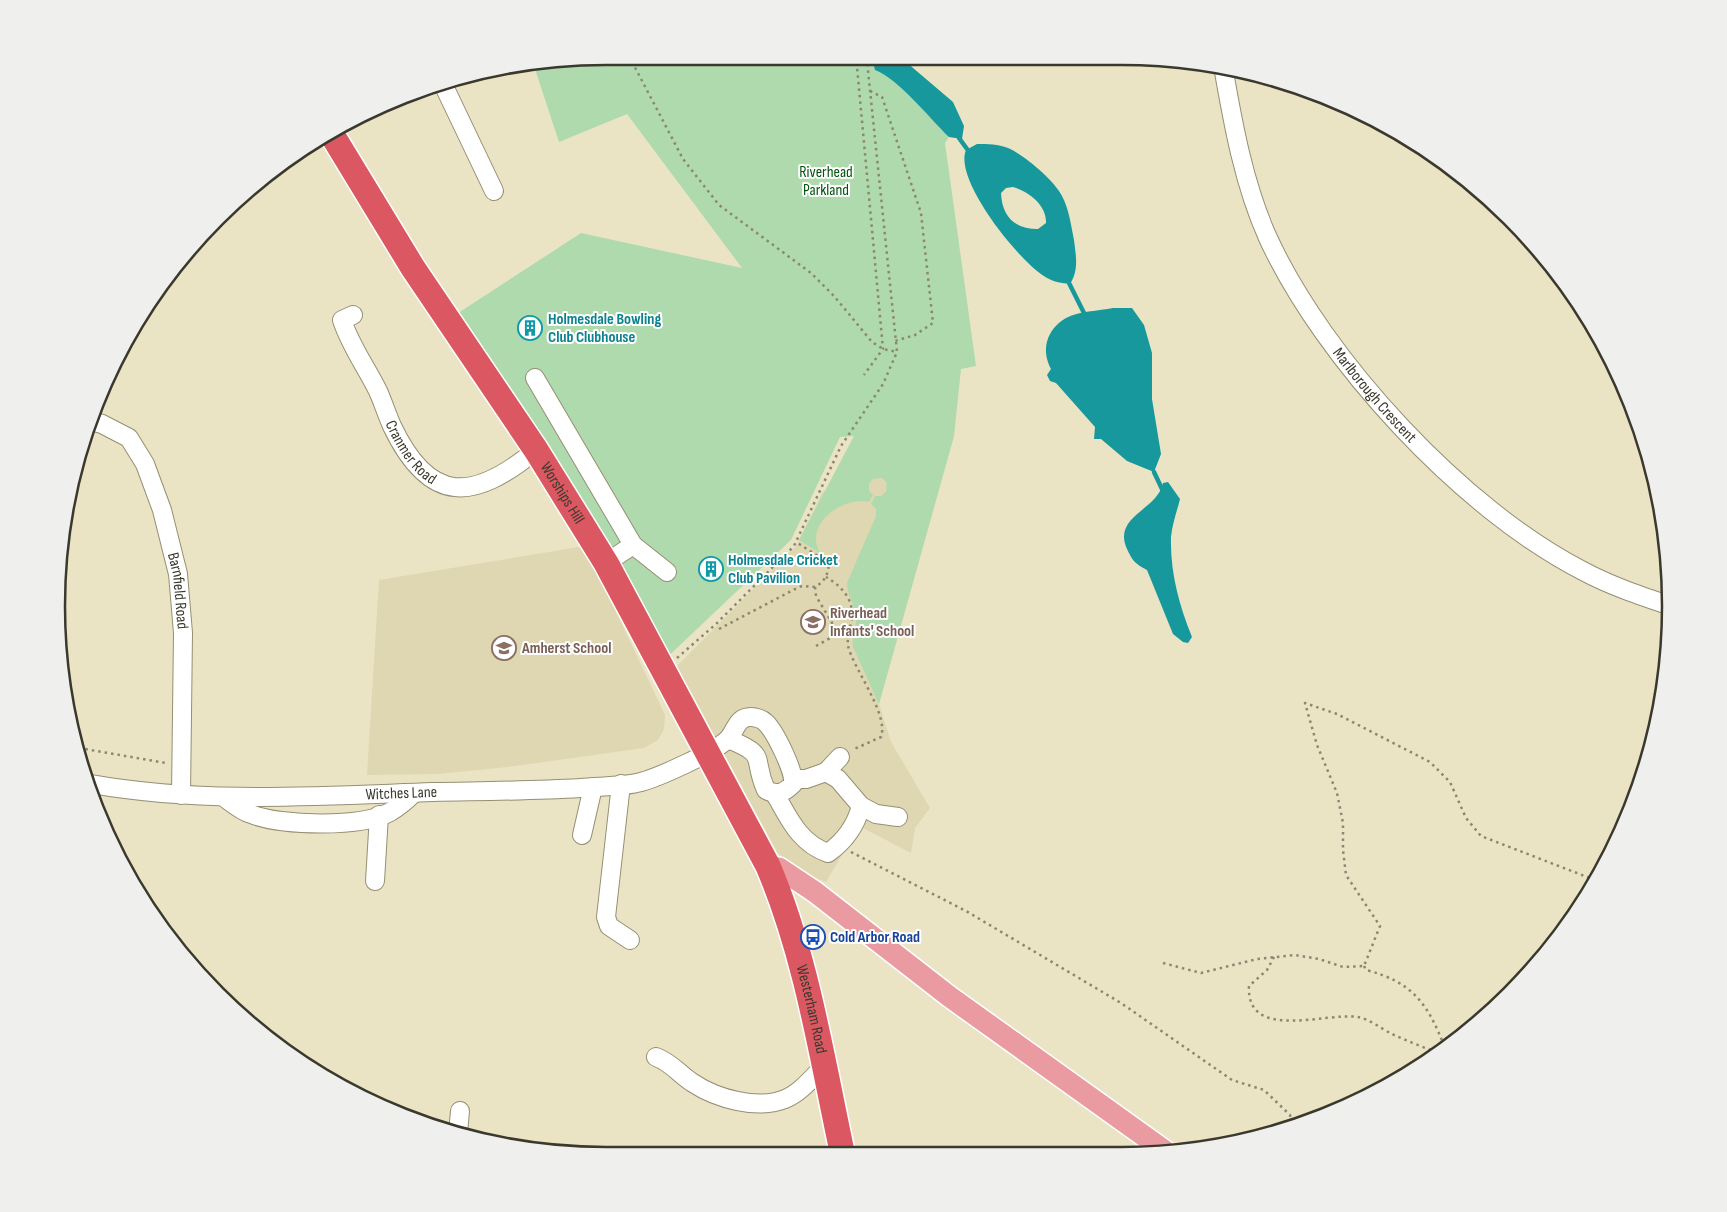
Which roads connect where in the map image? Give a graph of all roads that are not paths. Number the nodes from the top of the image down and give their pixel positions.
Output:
1 (1225, 75) edge
2 (446, 90) edge
3 (334, 138) edge
4 (494, 191) dead end
5 (343, 322) dead end
6 (535, 378) dead end
7 (97, 423) edge
8 (536, 450) junction
9 (633, 545) junction
10 (606, 563) junction
11 (667, 572) dead end
12 (1662, 603) edge
13 (728, 739) junction
14 (707, 752) junction
15 (840, 757) road end
16 (826, 772) junction
17 (794, 779) junction
18 (622, 784) junction
19 (96, 785) edge
20 (592, 787) junction
21 (414, 794) junction
22 (774, 794) junction
23 (181, 795) junction
24 (225, 798) junction
25 (861, 806) junction
26 (379, 815) junction
27 (898, 817) dead end
28 (582, 835) dead end
29 (768, 866) junction
30 (376, 881) dead end
31 (630, 940) dead end
32 (656, 1057) dead end
33 (823, 1067) junction
34 (460, 1111) dead end
35 (459, 1127) edge
36 (1157, 1146) edge
37 (841, 1147) edge

1 - 12 street, Marlborough Crescent
2 - 4 street
3 - 8 highway, Worships Hill
5 - 8 street, Cranmer Road
6 - 9 street
7 - 23 street, Barnfield Road
8 - 10 highway, Worships Hill
9 - 10 street
9 - 11 street
10 - 14 highway, Worships Hill
13 - 14 street, Witches Lane
13 - 17 street
13 - 22 street
14 - 18 street, Witches Lane
14 - 29 highway, Worships Hill
15 - 16 street
16 - 17 street
16 - 25 street
17 - 22 street
18 - 20 street, Witches Lane
18 - 31 street
19 - 23 street, Witches Lane
20 - 21 street, Witches Lane
20 - 28 street
21 - 24 street, Witches Lane
21 - 26 street
22 - 25 street
23 - 24 street, Witches Lane
24 - 26 street
25 - 27 street
26 - 30 street
29 - 33 highway, Westerham Road
29 - 36 main road
32 - 33 street
33 - 37 highway, Westerham Road
34 - 35 street

